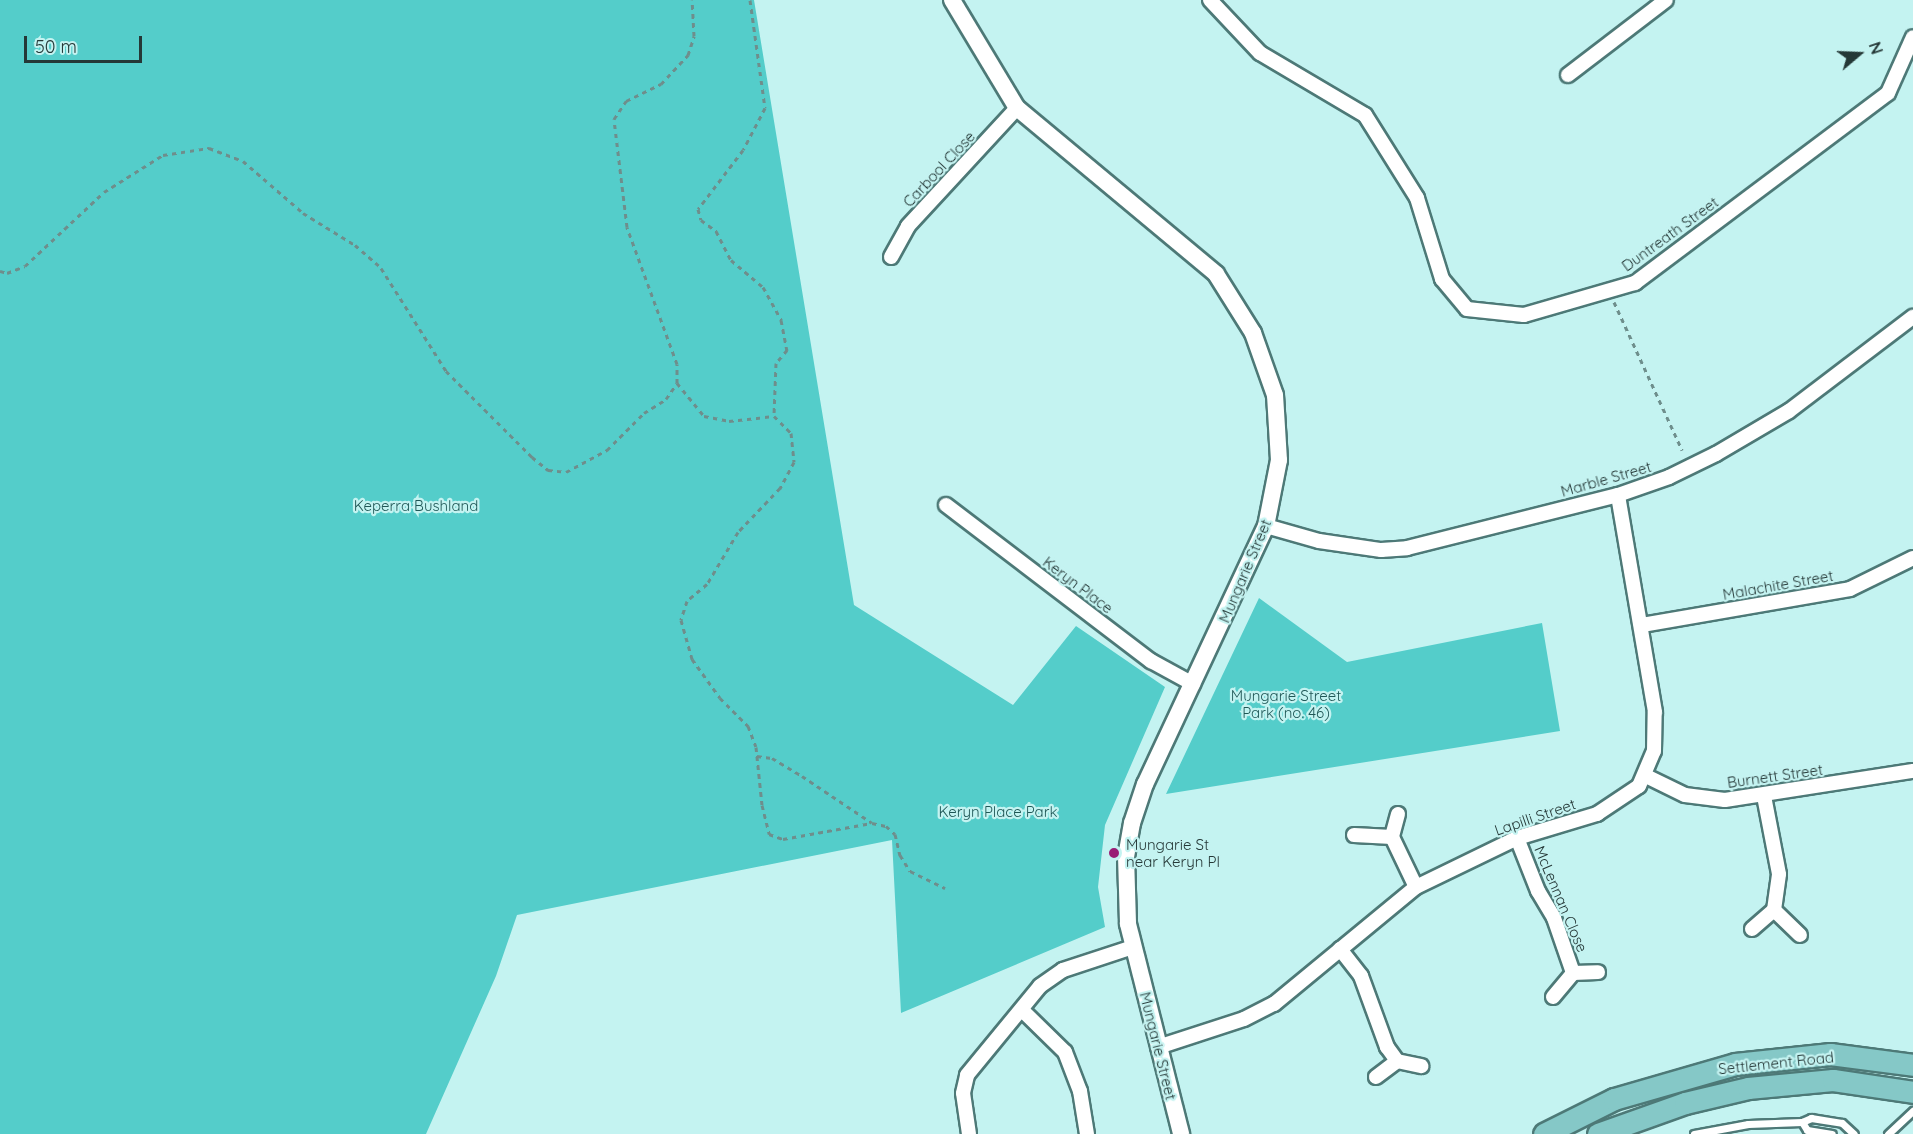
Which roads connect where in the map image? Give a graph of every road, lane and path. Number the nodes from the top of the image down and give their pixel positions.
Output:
1 (692, 0) edge
2 (750, 0) edge
3 (952, 0) edge
4 (1210, 0) edge
5 (1666, 0) edge
6 (1913, 37) edge
7 (1568, 75) dead end
8 (1017, 108) junction
9 (891, 257) dead end
10 (0, 271) edge
11 (1608, 291) junction
12 (1913, 317) edge
13 (677, 383) junction
14 (774, 416) junction
15 (1682, 450) dead end
16 (1618, 495) junction
17 (946, 505) dead end
18 (1266, 526) junction
19 (1913, 558) edge
20 (1642, 625) junction
21 (1193, 684) junction
22 (757, 756) junction
23 (1913, 771) edge
24 (1646, 777) junction
25 (1764, 796) junction
26 (1398, 814) dead end
27 (872, 823) junction
28 (1354, 835) dead end
29 (1392, 837) junction
30 (1517, 838) junction
31 (1416, 887) junction
32 (945, 888) dead end
33 (1774, 910) junction
34 (1752, 929) dead end
35 (1800, 935) dead end
36 (1133, 947) junction
37 (1340, 949) junction
38 (1598, 972) dead end
39 (1574, 973) junction
40 (1553, 997) dead end
41 (1022, 1010) junction
42 (1158, 1047) junction
43 (1396, 1061) junction
44 (1913, 1065) edge
45 (1421, 1066) dead end
46 (1377, 1077) dead end
47 (1913, 1092) edge
48 (1913, 1111) edge
49 (1802, 1122) junction
50 (969, 1134) edge
51 (1087, 1134) edge
52 (1181, 1134) edge
53 (1544, 1134) edge
54 (1598, 1134) edge
55 (1696, 1134) edge
56 (1832, 1134) edge
57 (1854, 1134) edge
58 (1888, 1134) edge

1 - 13 path
2 - 14 path
3 - 8 street, Mungarie Street
4 - 11 street, Duntreath Street
5 - 7 street
6 - 11 street, Duntreath Street
8 - 9 street, Carbool Close
8 - 18 street, Mungarie Street
10 - 13 path
11 - 15 path
12 - 16 street, Marble Street
13 - 14 path
14 - 22 path
16 - 18 street, Marble Street
16 - 20 street
17 - 21 street, Keryn Place
18 - 21 street, Mungarie Street
19 - 20 street, Malachite Street
20 - 24 street
21 - 36 street, Mungarie Street
22 - 27 path
22 - 27 path
23 - 25 street, Burnett Street
24 - 25 street, Burnett Street
24 - 30 street, Lapilli Street
25 - 33 street
26 - 29 street
27 - 32 path
28 - 29 street
29 - 31 street
30 - 31 street, Lapilli Street
30 - 39 street, McLennan Close
31 - 37 street, Lapilli Street
33 - 34 street
33 - 35 street
36 - 41 street
36 - 42 street, Mungarie Street
37 - 42 street, Lapilli Street
37 - 43 street
38 - 39 street, McLennan Close
39 - 40 street, McLennan Close
41 - 50 street
41 - 51 street
42 - 52 street, Mungarie Street
43 - 45 street
43 - 46 street
44 - 53 main road, Settlement Road
47 - 54 main road, Settlement Road
48 - 58 lane
49 - 55 lane
49 - 56 lane
49 - 57 lane

